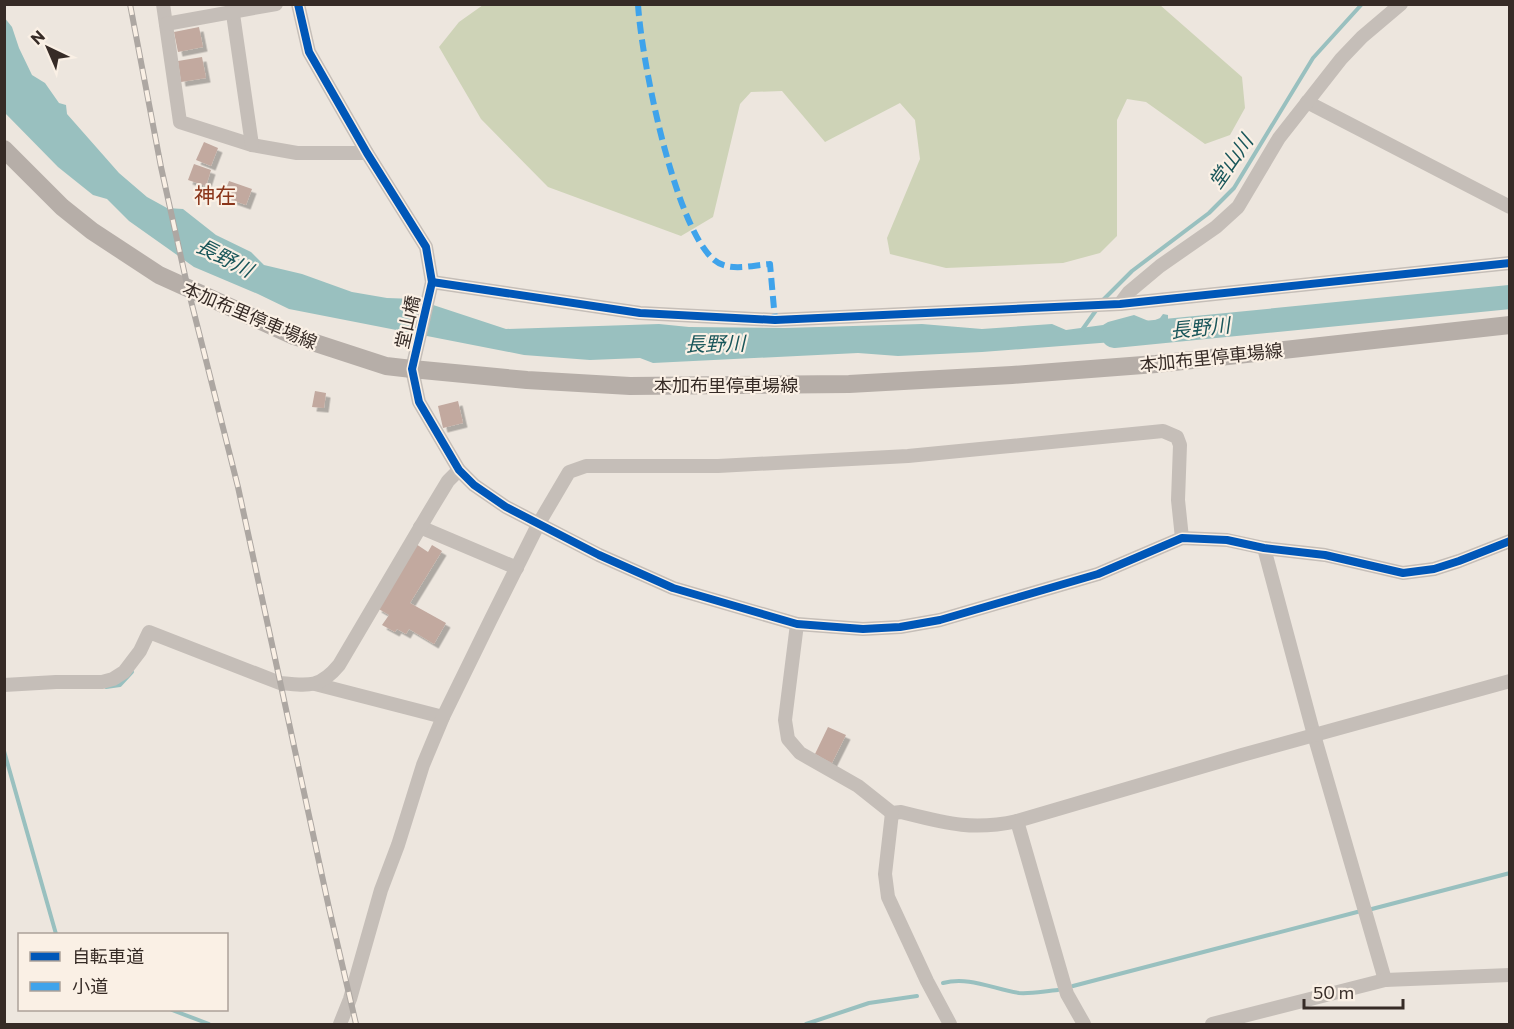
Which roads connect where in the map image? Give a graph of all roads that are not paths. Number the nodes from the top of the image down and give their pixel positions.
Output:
1 (163, 4) edge
2 (276, 4) edge
3 (298, 4) edge
4 (1401, 4) edge
5 (233, 14) junction
6 (166, 24) junction
7 (1307, 102) junction
8 (252, 145) junction
9 (4, 150) edge
10 (367, 153) junction
11 (1509, 207) edge
12 (1509, 263) edge
13 (432, 282) junction
14 (1120, 304) junction
15 (1509, 325) edge
16 (412, 369) junction
17 (459, 470) junction
18 (539, 524) junction
19 (420, 527) junction
20 (1182, 538) junction
21 (1509, 541) edge
22 (1264, 549) junction
23 (517, 568) junction
24 (797, 624) junction
25 (1509, 681) edge
26 (313, 683) junction
27 (4, 685) edge
28 (444, 717) junction
29 (1314, 735) junction
30 (892, 813) junction
31 (1017, 821) junction
32 (1509, 975) edge
33 (1385, 980) junction
34 (340, 1024) edge
35 (950, 1024) edge
36 (1084, 1024) edge
37 (1212, 1024) edge

1 - 6 street
2 - 5 street
3 - 10 street
4 - 7 street
5 - 6 street
5 - 8 street
6 - 8 street
7 - 11 street
7 - 14 street
8 - 10 street
9 - 16 main road, 本加布里停車場線
10 - 13 street
12 - 14 street
13 - 14 street
13 - 16 street, 堂山橋
15 - 16 main road, 本加布里停車場線
16 - 17 street
17 - 18 street
17 - 19 street
18 - 20 street
18 - 23 street
18 - 24 street
19 - 23 street
19 - 26 street
20 - 22 street
20 - 24 street
21 - 22 street
22 - 29 street
23 - 28 street
24 - 30 street
25 - 29 street
26 - 27 street
26 - 28 street
28 - 34 street
29 - 31 street
29 - 33 street
30 - 31 street
30 - 35 street
31 - 36 street
32 - 33 street
33 - 37 street

